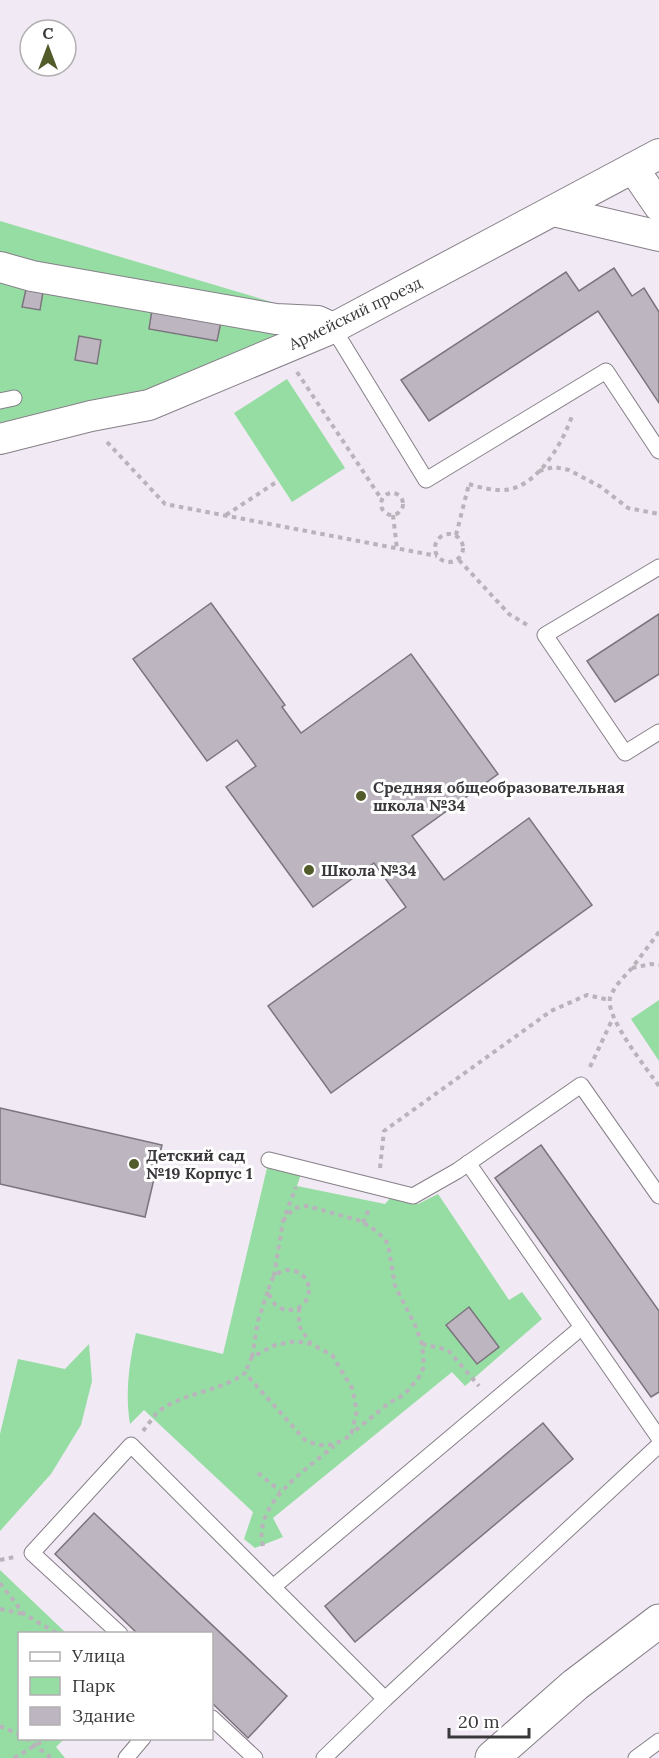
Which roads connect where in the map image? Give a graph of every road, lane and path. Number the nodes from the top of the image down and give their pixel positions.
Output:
1 (646, 161) edge
2 (659, 206) edge
3 (553, 211) junction
4 (659, 236) edge
5 (0, 267) edge
6 (333, 328) junction
7 (282, 350) junction
8 (576, 411) dead end
9 (91, 416) junction
10 (0, 440) edge
11 (659, 451) edge
12 (456, 462) junction
13 (538, 471) junction
14 (278, 481) dead end
15 (469, 484) junction
16 (382, 500) junction
17 (659, 514) edge
18 (393, 515) junction
19 (226, 516) junction
20 (456, 535) junction
21 (397, 549) junction
22 (437, 556) junction
23 (459, 560) junction
24 (659, 567) edge
25 (545, 635) junction
26 (659, 732) edge
27 (659, 932) edge
28 (659, 965) edge
29 (632, 968) junction
30 (609, 1000) junction
31 (613, 1019) junction
32 (581, 1085) junction
33 (659, 1086) edge
34 (269, 1160) dead end
35 (468, 1163) junction
36 (303, 1168) junction
37 (378, 1187) junction
38 (659, 1196) edge
39 (283, 1221) junction
40 (274, 1276) junction
41 (269, 1288) junction
42 (299, 1308) junction
43 (582, 1327) junction
44 (311, 1344) junction
45 (422, 1344) junction
46 (252, 1357) junction
47 (245, 1373) junction
48 (493, 1402) junction
49 (351, 1434) junction
50 (659, 1438) edge
51 (131, 1445) junction
52 (335, 1445) junction
53 (659, 1445) edge
54 (258, 1473) dead end
55 (280, 1491) junction
56 (0, 1583) edge
57 (273, 1587) junction
58 (0, 1609) edge
59 (24, 1614) junction
60 (659, 1621) edge
61 (55, 1632) edge
62 (118, 1632) edge
63 (385, 1699) junction
64 (213, 1719) edge
65 (0, 1726) edge
66 (18, 1734) edge
67 (29, 1740) edge
68 (45, 1740) edge
69 (141, 1740) edge
70 (659, 1741) edge
71 (37, 1746) junction
72 (14, 1758) edge
73 (51, 1758) edge
74 (126, 1758) edge
75 (255, 1758) edge
76 (324, 1758) edge
77 (492, 1758) edge
78 (636, 1758) edge

1 - 2 street
1 - 3 street, Армейский проезд
3 - 4 street
3 - 6 street, Армейский проезд
5 - 6 street
6 - 7 street, Армейский проезд
6 - 12 lane
7 - 9 street, Армейский проезд
7 - 16 path
8 - 13 path
9 - 10 street, Армейский проезд
9 - 19 path
11 - 12 lane
12 - 15 path
13 - 15 path
13 - 17 path
14 - 19 path
15 - 20 path
16 - 18 path
16 - 18 path
18 - 21 path
19 - 21 path
20 - 22 path
20 - 23 path
21 - 22 path
22 - 23 path
23 - 25 path
24 - 25 lane
25 - 26 lane
27 - 29 path
28 - 29 path
29 - 30 path
30 - 31 path
30 - 37 path
31 - 32 path
31 - 33 path
32 - 35 lane
32 - 38 lane
34 - 36 lane
35 - 37 lane
35 - 43 lane
36 - 37 lane
36 - 39 path
39 - 40 path
39 - 45 path
40 - 41 path
40 - 42 path
41 - 42 path
41 - 46 path
42 - 44 path
43 - 48 lane
43 - 50 lane
44 - 46 path
44 - 49 path
45 - 48 path
45 - 49 path
46 - 47 path
47 - 51 path
47 - 52 path
48 - 57 lane
49 - 52 path
51 - 57 lane
51 - 62 lane
52 - 55 path
53 - 63 lane
54 - 55 path
55 - 57 path
56 - 59 path
57 - 63 lane
58 - 59 path
59 - 61 path
60 - 77 main road
63 - 76 lane
64 - 75 lane
65 - 66 path
67 - 71 path
68 - 71 path
69 - 74 lane
70 - 78 lane
71 - 72 path
71 - 73 path

